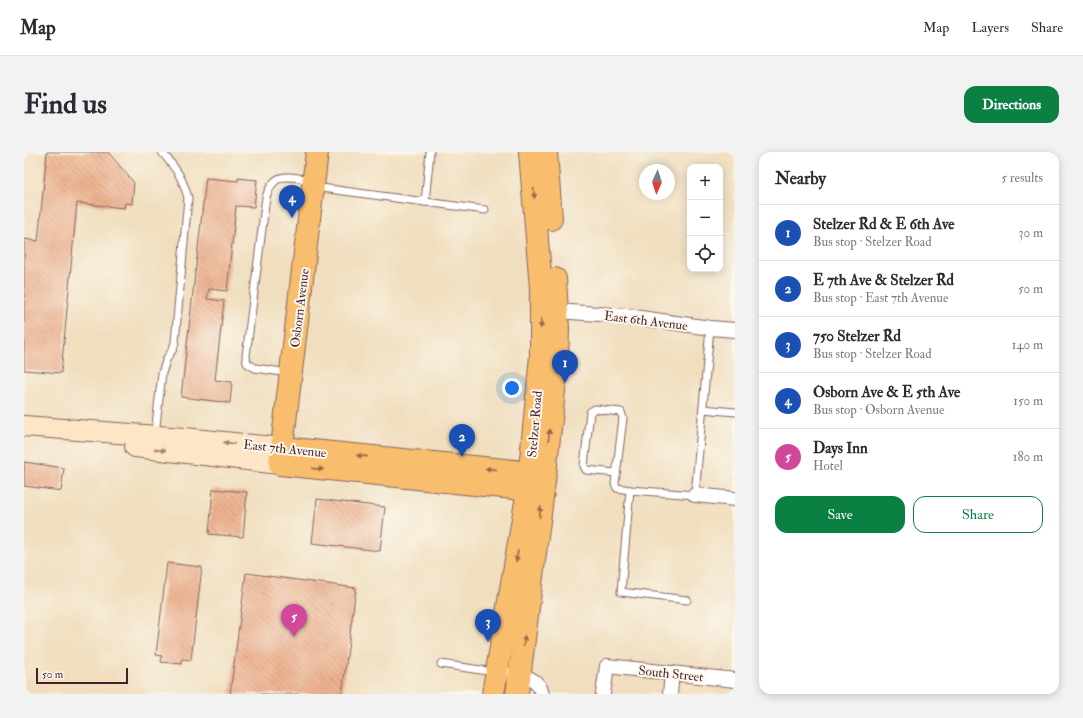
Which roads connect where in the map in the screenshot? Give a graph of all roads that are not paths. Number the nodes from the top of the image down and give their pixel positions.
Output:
1 (162, 152) edge
2 (317, 152) edge
3 (430, 152) edge
4 (538, 154) edge
5 (313, 184) junction
6 (425, 202) junction
7 (484, 210) dead end
8 (557, 311) junction
9 (710, 328) junction
10 (735, 330) edge
11 (291, 373) junction
12 (703, 409) junction
13 (735, 412) edge
14 (24, 426) edge
15 (24, 432) edge
16 (155, 436) junction
17 (281, 456) junction
18 (616, 473) junction
19 (458, 482) junction
20 (536, 482) junction
21 (630, 490) junction
22 (695, 495) junction
23 (735, 499) edge
24 (522, 531) junction
25 (686, 600) dead end
26 (441, 664) dead end
27 (496, 672) junction
28 (672, 673) junction
29 (735, 680) edge
30 (518, 684) edge
31 (493, 694) edge
32 (542, 694) edge
33 (603, 694) edge
34 (670, 694) edge

1 - 16 lane
2 - 5 main road, Osborn Avenue
3 - 6 lane
4 - 8 main road, Stelzer Road
4 -> 20 main road, Stelzer Road
5 - 6 lane
5 - 11 main road, Osborn Avenue
5 - 11 lane
6 - 7 lane
8 - 9 street, East 6th Avenue
20 -> 8 main road, Stelzer Road
9 - 10 street, East 6th Avenue
9 - 12 lane
11 - 17 main road, Osborn Avenue
12 - 13 lane
12 - 22 lane
14 - 16 street, East 7th Avenue
15 -> 17 street, East 7th Avenue
17 -> 16 street, East 7th Avenue
17 -> 19 main road, East 7th Avenue
20 -> 17 main road, East 7th Avenue
18 - 18 lane
18 - 21 lane
19 - 20 main road, East 7th Avenue
19 - 24 main road
20 - 24 main road, Stelzer Road
30 -> 20 main road, Stelzer Road
21 - 22 lane
21 - 25 lane
22 - 23 street
24 -> 27 main road, Stelzer Road
26 - 27 lane
27 - 30 street
27 - 31 main road, Stelzer Road
28 - 29 street, South Street
28 - 33 street, South Street
28 - 34 street
30 - 32 street

